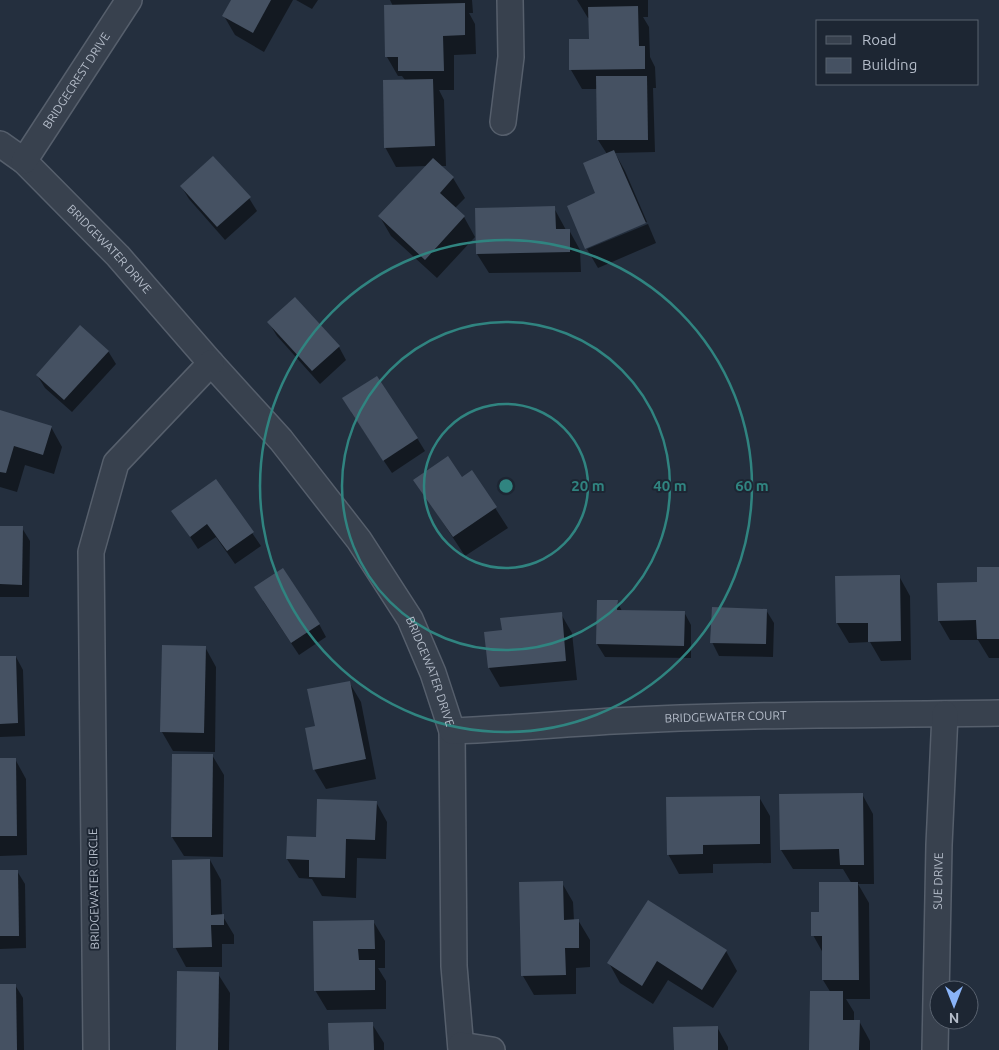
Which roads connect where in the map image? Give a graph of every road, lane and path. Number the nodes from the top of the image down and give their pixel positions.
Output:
1 (129, 0) edge
2 (510, 0) edge
3 (503, 122) dead end
4 (0, 144) edge
5 (24, 161) junction
6 (211, 363) junction
7 (999, 713) edge
8 (945, 714) junction
9 (452, 732) junction
10 (461, 1047) edge
11 (96, 1050) edge
12 (492, 1050) edge
13 (935, 1050) edge

1 - 5 street, BRIDGECREST DRIVE
2 - 3 street
4 - 5 street, BRIDGEWATER DRIVE
5 - 6 street, BRIDGEWATER DRIVE
6 - 9 street, BRIDGEWATER DRIVE
6 - 11 street, BRIDGEWATER CIRCLE
7 - 8 street, BRIDGEWATER COURT
8 - 9 street, BRIDGEWATER COURT
8 - 13 street, SUE DRIVE
9 - 10 street, BRIDGEWATER DRIVE
10 - 12 street

